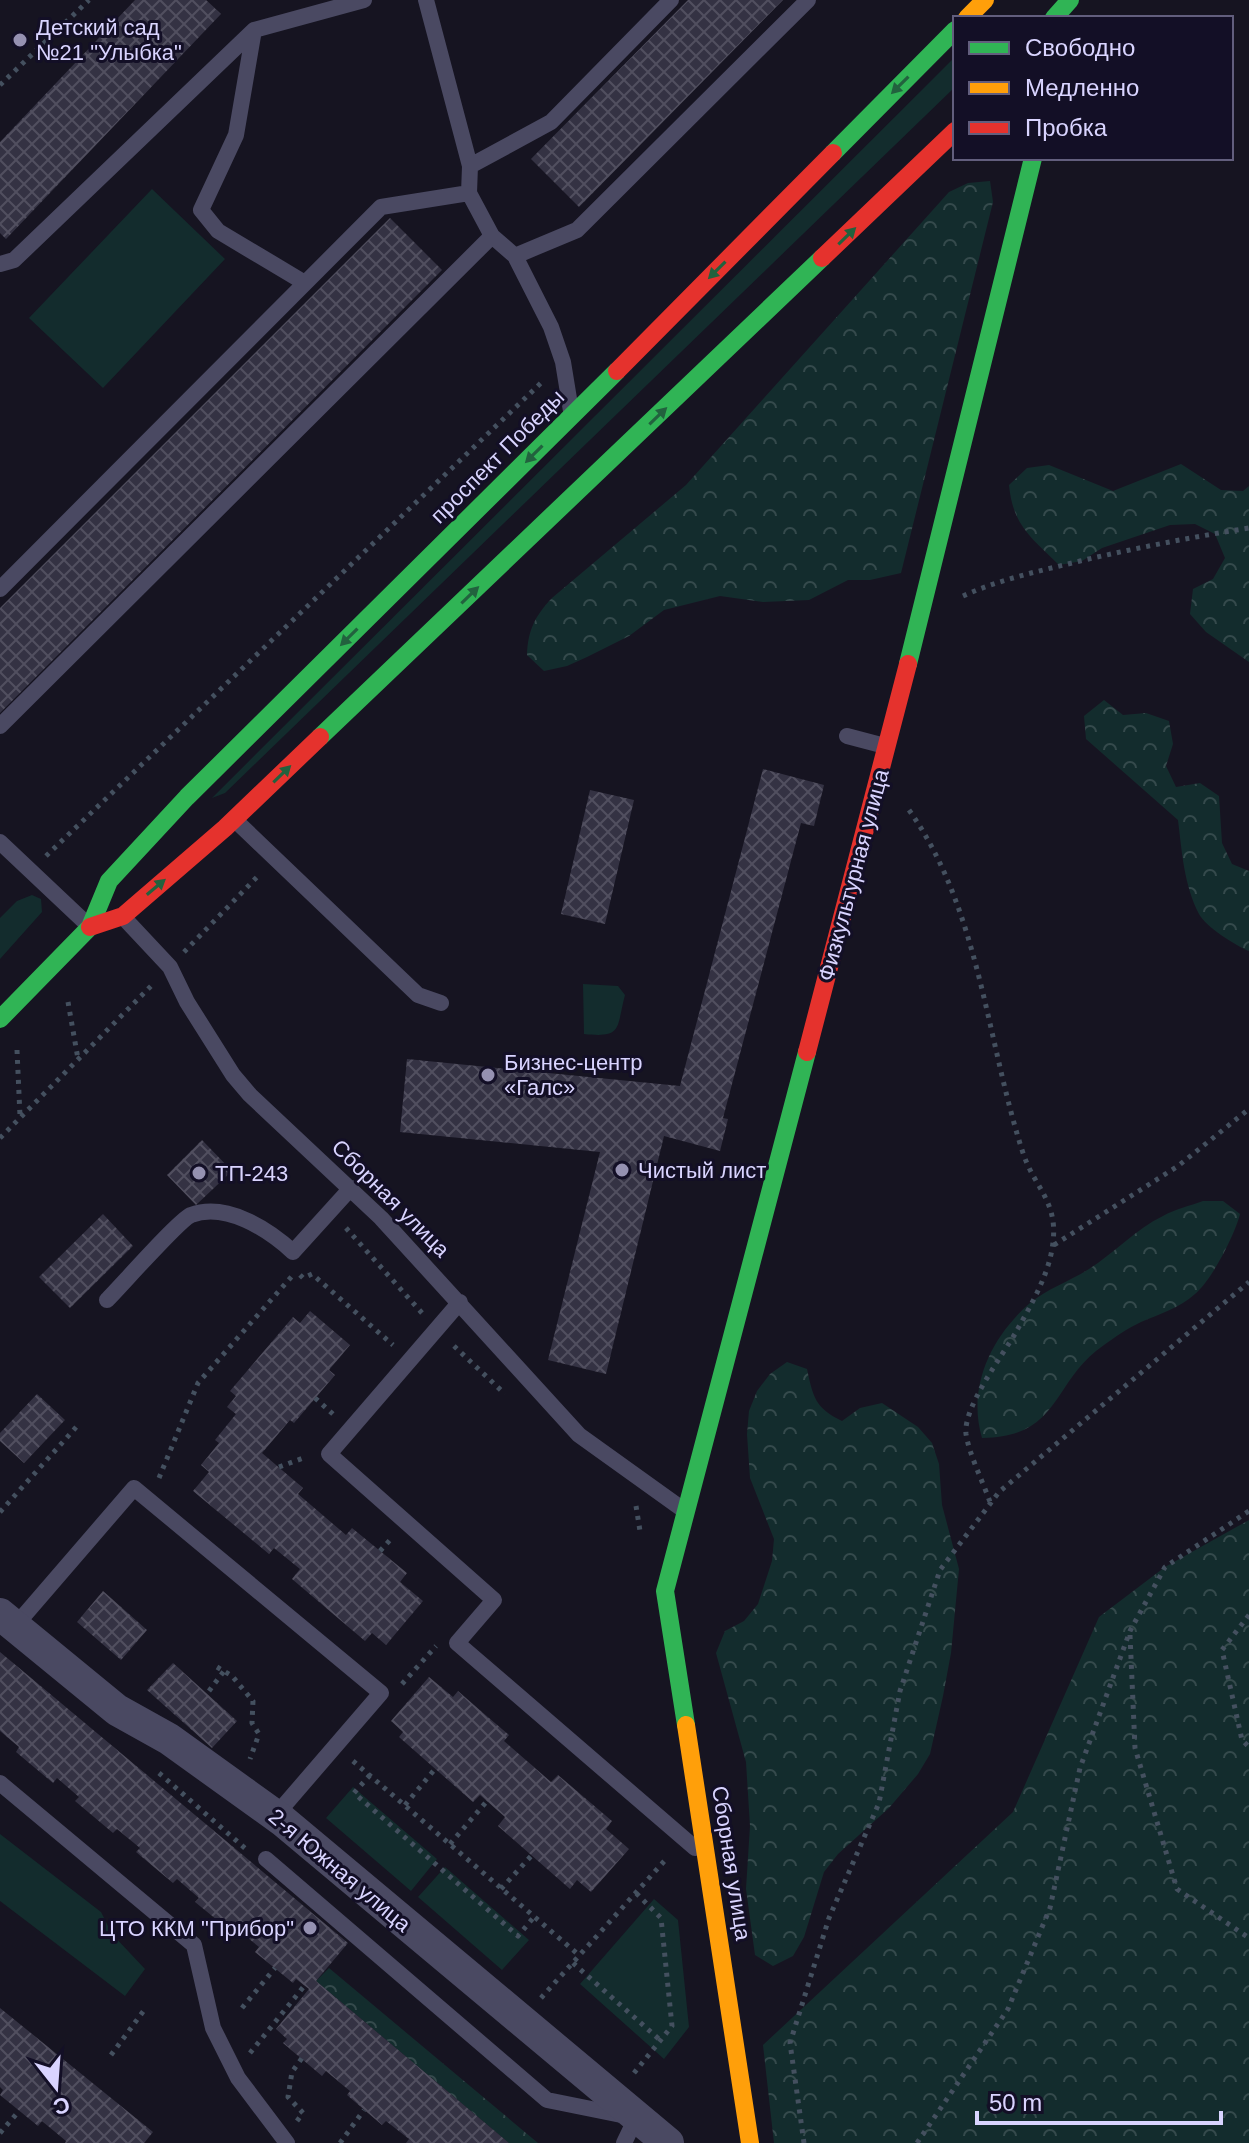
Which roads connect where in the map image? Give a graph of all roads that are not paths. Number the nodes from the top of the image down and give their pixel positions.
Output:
1 (364, 0) edge
2 (426, 0) edge
3 (671, 0) edge
4 (808, 0) edge
5 (985, 0) edge
6 (1071, 0) edge
7 (969, 16) edge
8 (1056, 16) edge
9 (254, 30) junction
10 (953, 32) edge
11 (953, 133) edge
12 (1033, 160) edge
13 (470, 166) junction
14 (469, 193) junction
15 (492, 236) junction
16 (515, 256) junction
17 (0, 264) edge
18 (305, 283) junction
19 (572, 416) junction
20 (0, 589) edge
21 (0, 726) edge
22 (847, 736) dead end
23 (887, 747) junction
24 (234, 820) junction
25 (0, 842) edge
26 (109, 881) junction
27 (123, 916) junction
28 (90, 927) junction
29 (441, 1003) dead end
30 (0, 1019) edge
31 (351, 1188) junction
32 (107, 1300) dead end
33 (460, 1302) junction
34 (686, 1512) junction
35 (665, 1591) joint
36 (8, 1620) edge
37 (0, 1783) edge
38 (275, 1816) junction
39 (707, 1858) junction
40 (266, 1859) road end
41 (630, 2131) edge
42 (287, 2143) edge
43 (668, 2143) edge
44 (750, 2143) edge

1 - 9 lane
2 - 13 lane
3 - 13 lane
4 - 16 lane
5 - 7 street
6 - 8 street
9 - 17 lane
9 - 18 lane
10 -> 19 street, проспект Победы
24 -> 11 street, проспект Победы
12 - 23 street, Физкультурная улица
13 - 14 lane
14 - 15 lane
14 - 18 lane
15 - 16 lane
15 - 21 lane
16 - 19 lane
18 - 20 lane
19 -> 26 street, проспект Победы
22 - 23 lane
23 - 34 street, Физкультурная улица
27 -> 24 street, проспект Победы
24 - 29 lane
25 - 28 lane
26 - 27 lane, Сборная улица
26 - 28 street, проспект Победы
27 - 28 street, проспект Победы
27 - 31 lane, Сборная улица
28 - 30 street, проспект Победы
31 - 32 lane
31 - 33 lane, Сборная улица
33 - 34 lane, Сборная улица
33 - 39 lane
34 - 35 street, Физкультурная улица
35 - 39 street, Сборная улица
36 - 38 street, 2-я Южная улица
36 - 38 lane
37 - 42 lane
38 - 41 street, 2-я Южная улица
39 - 44 street, Сборная улица
40 - 41 lane
41 - 43 street, 2-я Южная улица

